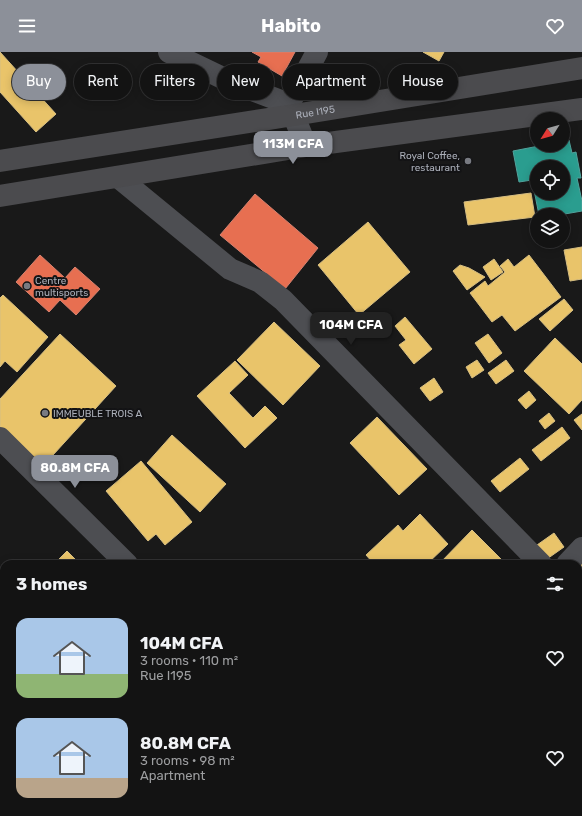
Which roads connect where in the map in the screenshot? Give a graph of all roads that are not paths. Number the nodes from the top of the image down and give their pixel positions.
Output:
1 (169, 52) edge
2 (317, 52) edge
3 (582, 68) edge
4 (582, 109) edge
5 (292, 110) junction
6 (306, 146) junction
7 (0, 162) edge
8 (118, 177) junction
9 (0, 196) edge
10 (0, 438) edge
11 (582, 548) edge
12 (123, 560) edge
13 (537, 560) edge
14 (571, 560) edge

1 - 5 street
2 - 5 street
3 - 5 main road, Rue I195
4 - 6 main road
5 - 6 street
5 - 7 main road, Rue I195
6 - 8 main road
8 - 9 main road
8 - 13 street
10 - 12 street
11 - 14 street

